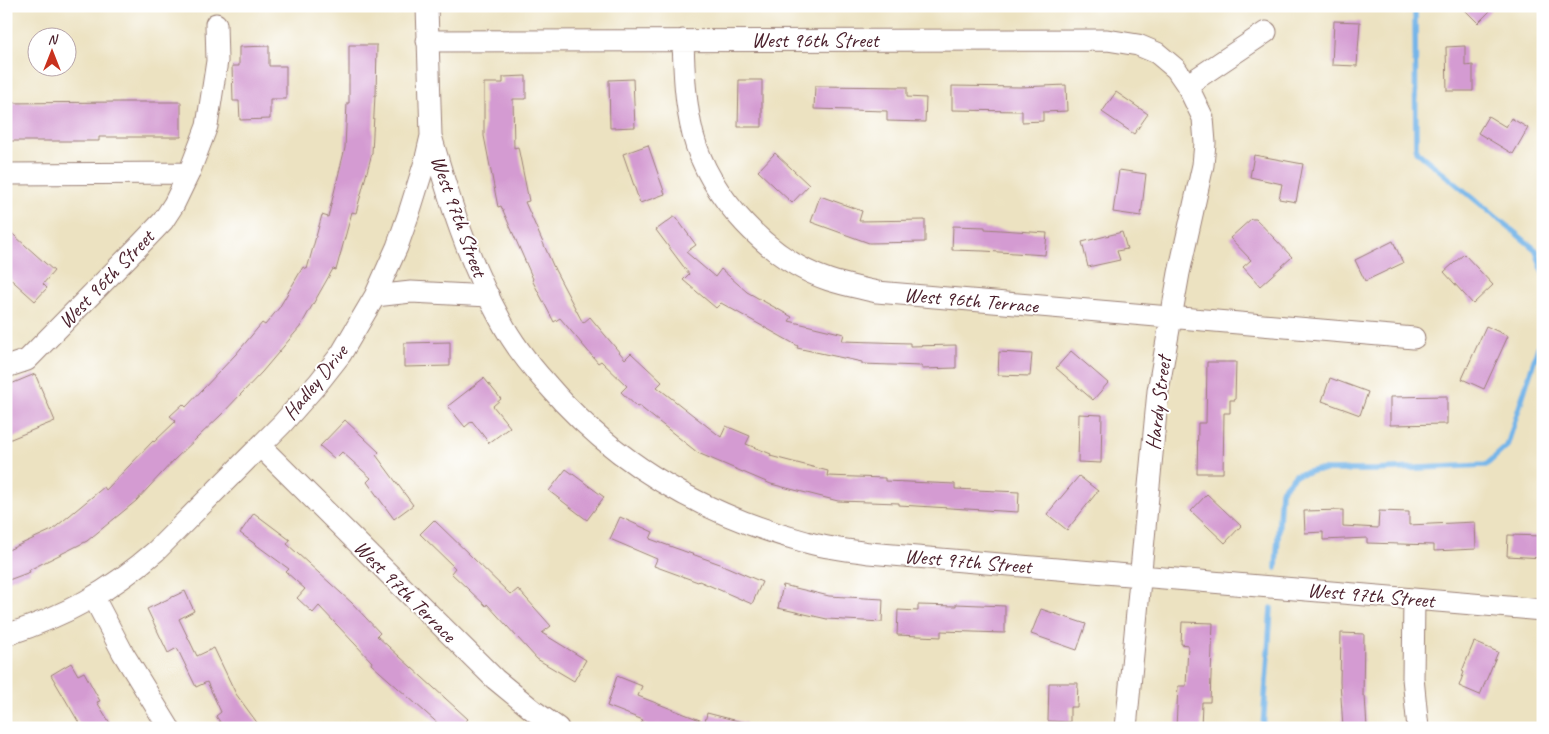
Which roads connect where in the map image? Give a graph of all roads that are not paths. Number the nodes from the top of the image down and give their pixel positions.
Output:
1 (427, 6) edge
2 (216, 24) dead end
3 (1266, 32) dead end
4 (683, 40) junction
5 (427, 41) junction
6 (1187, 85) junction
7 (431, 136) junction
8 (189, 173) junction
9 (6, 174) edge
10 (375, 296) junction
11 (489, 296) junction
12 (1171, 316) junction
13 (1414, 338) dead end
14 (6, 368) edge
15 (260, 446) junction
16 (1140, 576) junction
17 (94, 598) junction
18 (1414, 599) junction
19 (1543, 610) edge
20 (6, 634) edge
21 (169, 728) edge
22 (558, 728) edge
23 (1126, 728) edge
24 (1418, 728) edge

1 - 5 street, Hadley Drive
2 - 8 street, West 96th Street
3 - 6 street
4 - 5 street, West 96th Street
4 - 6 street, West 96th Street
4 - 12 street, West 96th Terrace
5 - 7 street, Hadley Drive
6 - 12 street, Hardy Street
7 - 10 street, Hadley Drive
7 - 11 street, West 97th Street
8 - 9 street
8 - 14 street, West 96th Street
10 - 11 street, West 97th Street
10 - 15 street, Hadley Drive
11 - 16 street, West 97th Street
12 - 13 street, West 96th Terrace
12 - 16 street, Hardy Street
15 - 17 street, Hadley Drive
15 - 22 street, West 97th Terrace
16 - 18 street, West 97th Street
16 - 23 street, Hardy Street
17 - 20 street, Hadley Drive
17 - 21 street
18 - 19 street, West 97th Street
18 - 24 street

